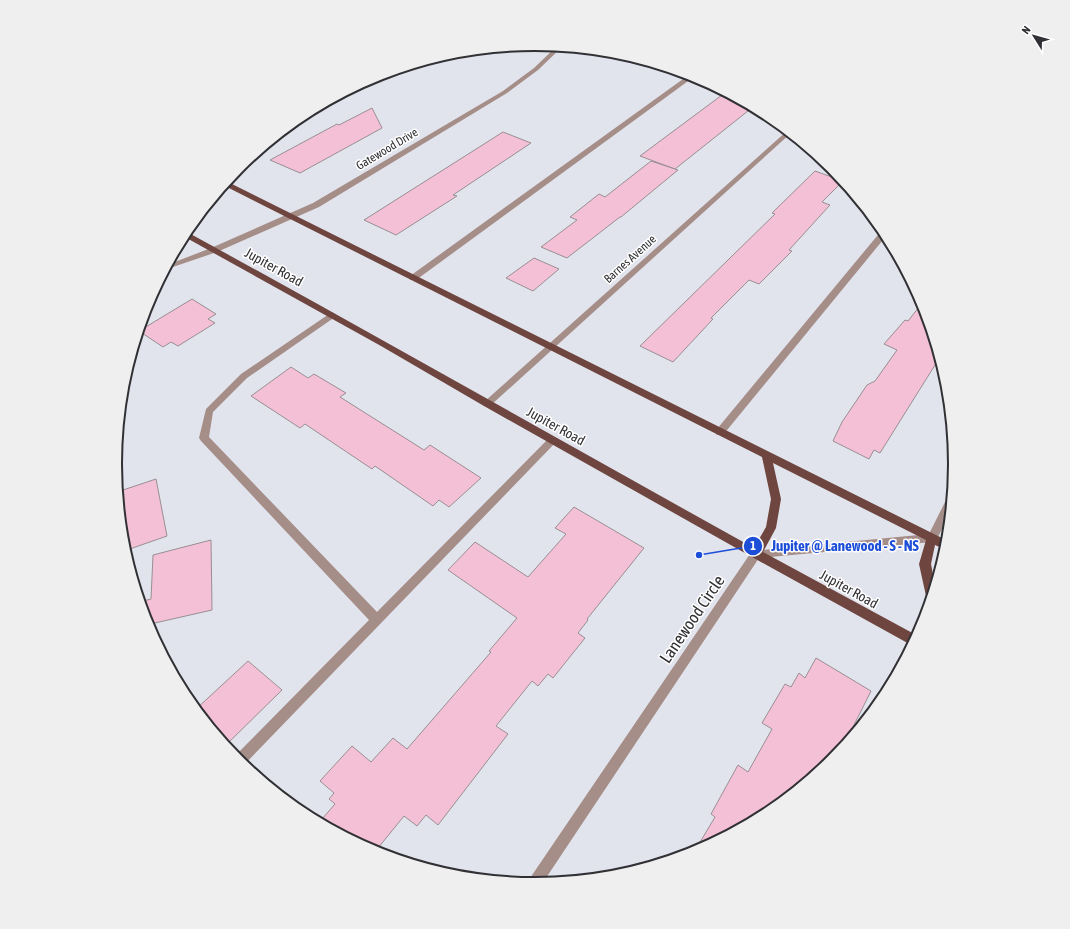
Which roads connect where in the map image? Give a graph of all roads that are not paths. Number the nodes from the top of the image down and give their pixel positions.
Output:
1 (554, 52) edge
2 (687, 80) edge
3 (786, 135) edge
4 (230, 186) edge
5 (292, 217) junction
6 (190, 237) edge
7 (880, 237) edge
8 (214, 250) junction
9 (173, 265) edge
10 (413, 278) junction
11 (332, 315) junction
12 (551, 347) junction
13 (487, 404) junction
14 (720, 432) junction
15 (552, 440) junction
16 (766, 455) junction
17 (946, 512) edge
18 (932, 538) junction
19 (941, 543) edge
20 (756, 554) junction
21 (930, 587) edge
22 (377, 620) junction
23 (910, 638) edge
24 (243, 757) edge
25 (538, 878) edge

1 - 5 street, Gatewood Drive
2 - 10 street
3 - 12 street, Barnes Avenue
4 - 5 main road
5 - 8 street, Gatewood Drive
5 - 10 main road
6 - 8 main road, Jupiter Road
7 - 14 street
8 - 9 street, Gatewood Drive
8 - 11 main road, Jupiter Road
10 - 12 main road
11 - 13 main road, Jupiter Road
11 - 22 street
12 - 13 street, Barnes Avenue
12 - 14 main road
13 - 15 main road, Jupiter Road
14 - 16 main road
15 - 20 main road, Jupiter Road
15 - 22 street
16 - 18 main road
16 - 20 main road
17 - 18 street
18 - 19 main road
18 - 20 street
18 - 21 main road
20 - 23 main road, Jupiter Road
20 - 25 street, Lanewood Circle
22 - 24 street

